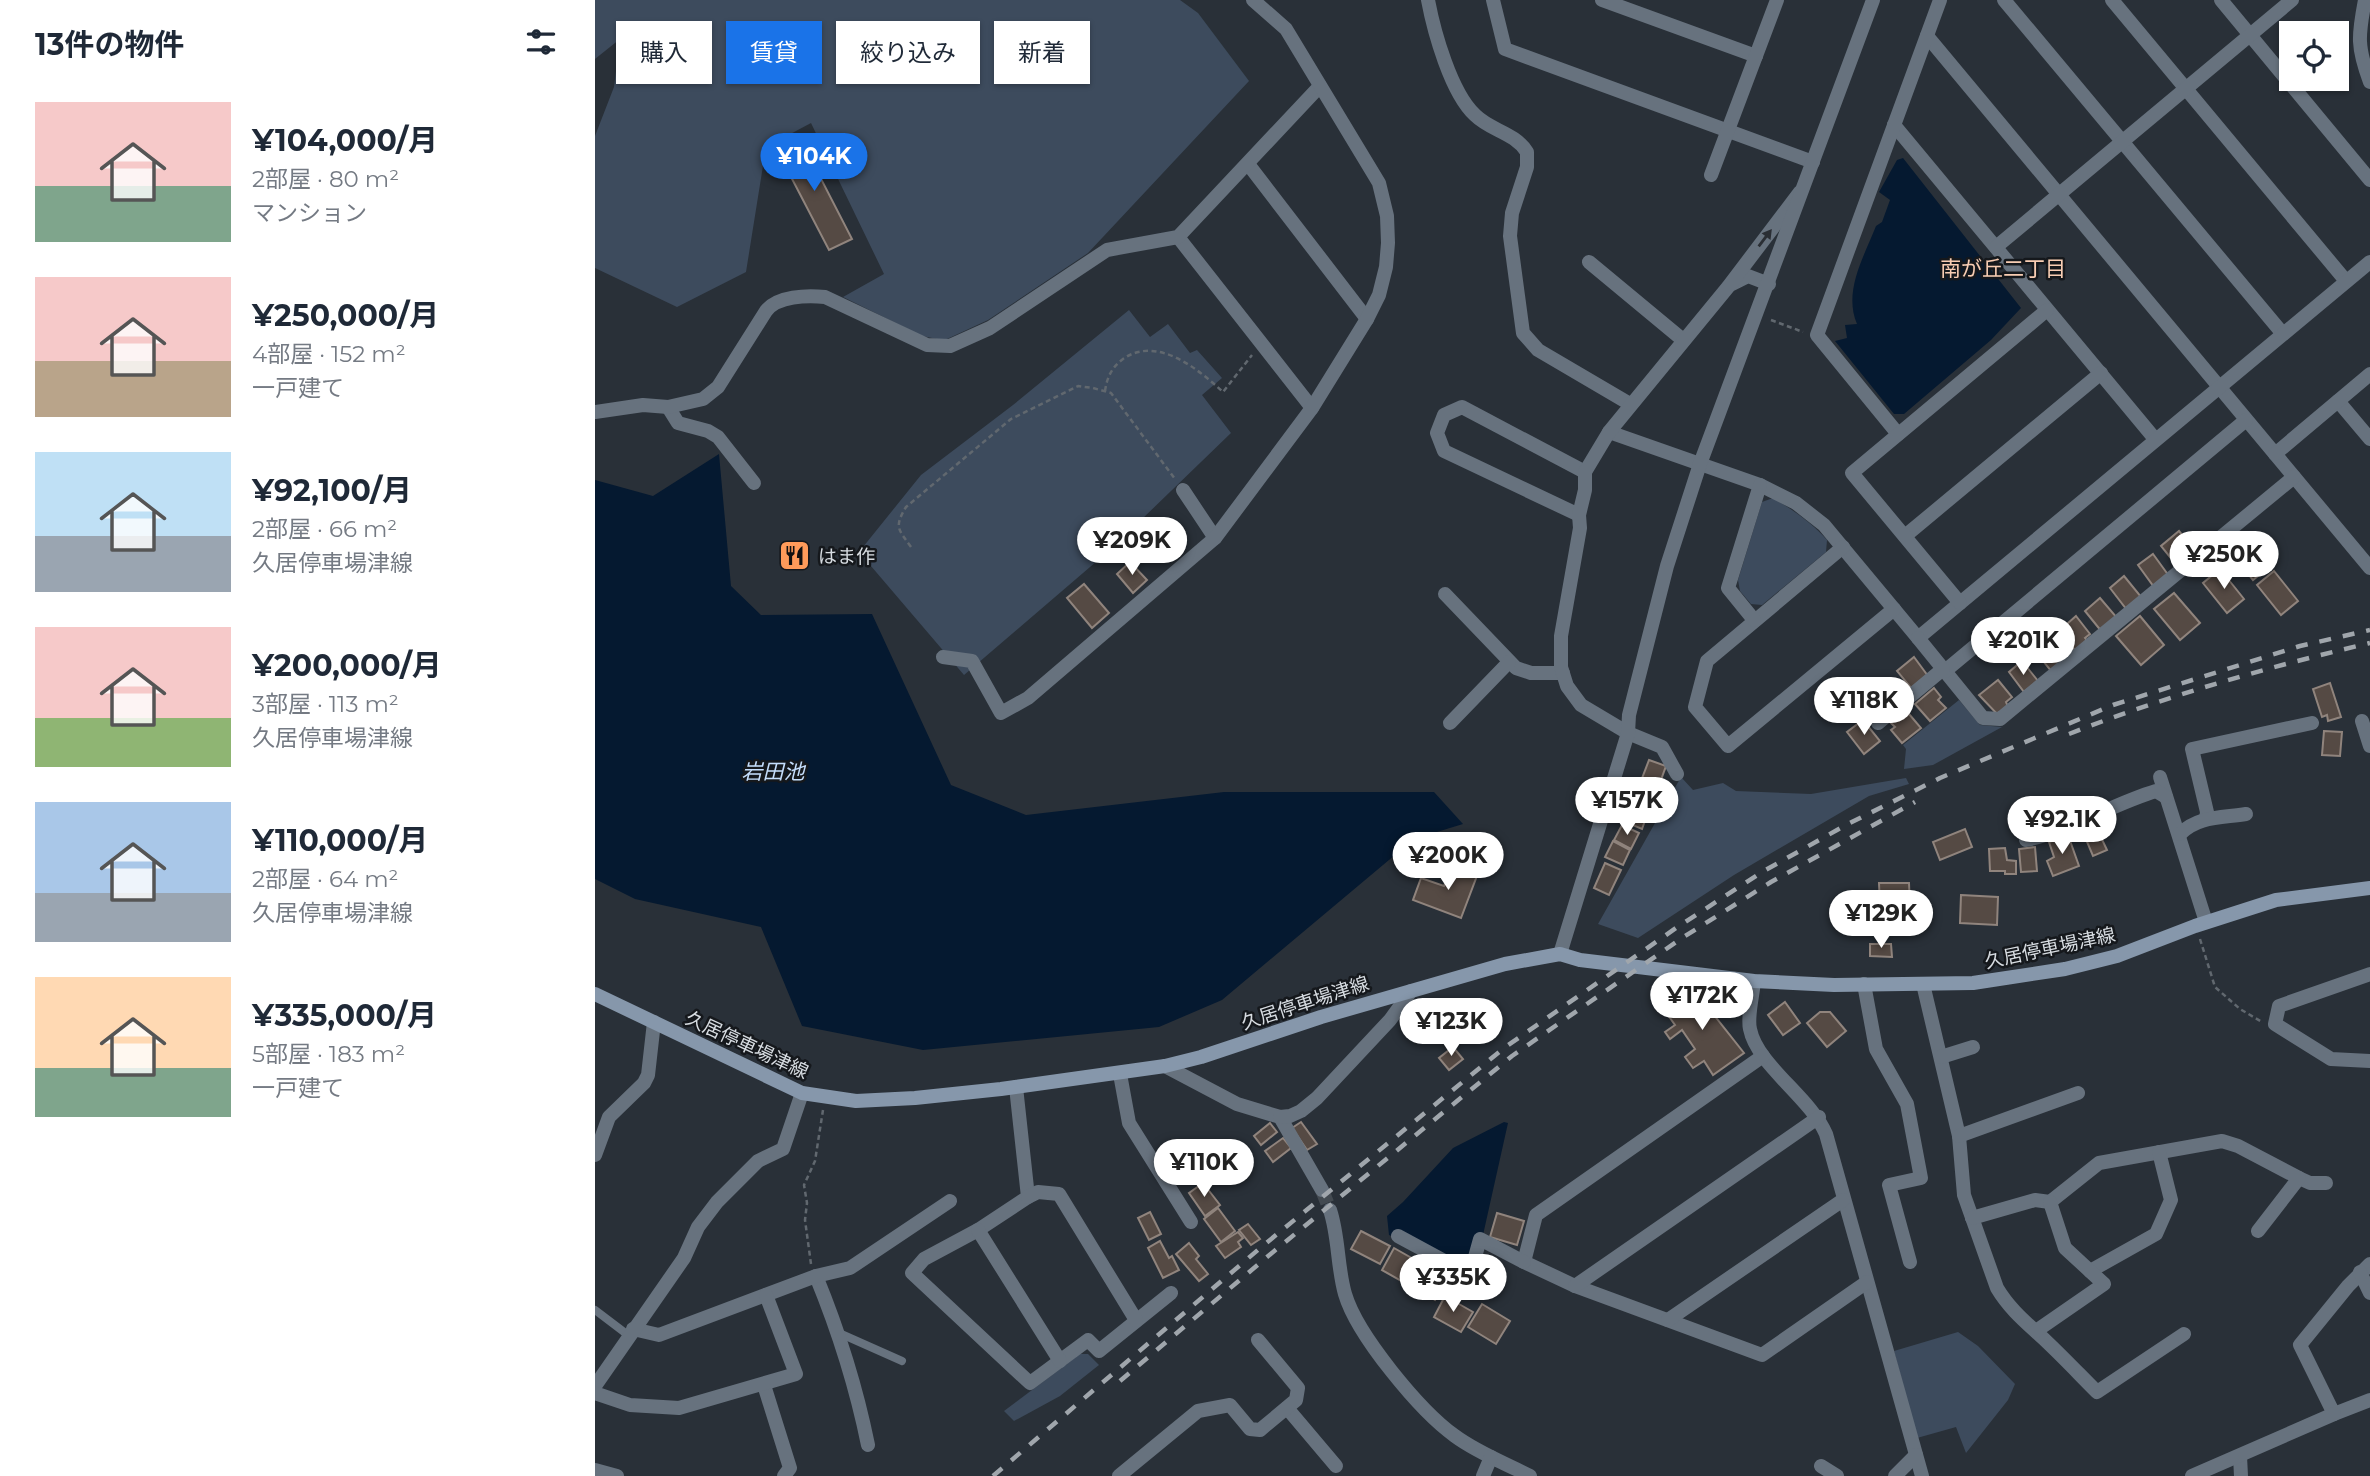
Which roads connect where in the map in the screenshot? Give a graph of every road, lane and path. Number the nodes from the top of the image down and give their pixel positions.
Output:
1 (1253, 0) edge
2 (1429, 0) edge
3 (1493, 0) edge
4 (1602, 0) edge
5 (1777, 0) edge
6 (1873, 0) edge
7 (1940, 0) edge
8 (2004, 0) edge
9 (2112, 0) edge
10 (2221, 0) edge
11 (2292, 0) edge
12 (2365, 0) edge
13 (2250, 35) junction
14 (1927, 36) junction
15 (1756, 56) junction
16 (2370, 82) edge
17 (1320, 86) junction
18 (2186, 89) junction
19 (1894, 125) junction
20 (1728, 131) junction
21 (2122, 141) junction
22 (1813, 162) junction
23 (1248, 164) junction
24 (1711, 175) dead end
25 (2370, 180) edge
26 (1803, 189) junction
27 (2059, 194) junction
28 (1178, 237) junction
29 (1996, 247) junction
30 (1589, 262) dead end
31 (2370, 262) edge
32 (2347, 281) junction
33 (1769, 284) junction
34 (1728, 287) junction
35 (2047, 310) junction
36 (1367, 319) junction
37 (1771, 320) dead end
38 (2283, 334) junction
39 (1817, 335) junction
40 (1683, 340) junction
41 (1261, 344) junction
42 (2101, 373) junction
43 (2370, 374) edge
44 (2218, 387) junction
45 (1105, 391) junction
46 (2338, 401) junction
47 (1630, 404) junction
48 (668, 407) junction
49 (1312, 408) junction
50 (595, 412) edge
51 (2246, 421) junction
52 (1609, 432) junction
53 (1898, 434) junction
54 (2155, 439) junction
55 (2370, 439) edge
56 (2274, 454) junction
57 (1700, 464) junction
58 (1585, 472) junction
59 (2294, 477) junction
60 (754, 483) dead end
61 (1760, 485) junction
62 (1183, 490) joint
63 (1579, 515) junction
64 (1905, 536) junction
65 (1215, 538) junction
66 (911, 547) dead end
67 (1843, 547) junction
68 (2370, 568) edge
69 (1445, 594) dead end
70 (1960, 603) junction
71 (1894, 608) junction
72 (1754, 620) junction
73 (1918, 638) junction
74 (943, 657) dead end
75 (1509, 662) junction
76 (1944, 670) junction
77 (1563, 673) junction
78 (2363, 721) dead end
79 (1450, 723) dead end
80 (1878, 723) dead end
81 (2312, 723) dead end
82 (1628, 733) junction
83 (2370, 746) edge
84 (1677, 774) dead end
85 (2160, 777) dead end
86 (2166, 797) junction
87 (2246, 814) dead end
88 (2206, 819) junction
89 (2180, 834) junction
90 (2026, 840) dead end
91 (2370, 888) edge
92 (2201, 924) junction
93 (1560, 954) junction
94 (2370, 974) edge
95 (1753, 981) junction
96 (1864, 984) junction
97 (1923, 984) junction
98 (1411, 991) junction
99 (595, 994) edge
100 (654, 1022) junction
101 (2275, 1024) junction
102 (1973, 1047) dead end
103 (1763, 1056) junction
104 (1941, 1057) junction
105 (2370, 1060) edge
106 (1165, 1066) junction
107 (1120, 1074) junction
108 (1016, 1087) junction
109 (802, 1093) junction
110 (2078, 1093) dead end
111 (825, 1098) junction
112 (1280, 1117) junction
113 (1819, 1117) junction
114 (1959, 1136) junction
115 (2159, 1152) junction
116 (595, 1155) edge
117 (2299, 1178) junction
118 (2326, 1183) dead end
119 (1322, 1190) tunnel mouth
120 (1028, 1197) junction
121 (1843, 1200) junction
122 (950, 1201) dead end
123 (2050, 1202) junction
124 (1330, 1210) tunnel mouth
125 (1972, 1219) junction
126 (1191, 1222) dead end
127 (978, 1230) junction
128 (2258, 1231) dead end
129 (1398, 1236) dead end
130 (1524, 1262) junction
131 (1910, 1262) dead end
132 (2365, 1268) edge
133 (2090, 1270) junction
134 (814, 1277) junction
135 (1867, 1282) junction
136 (1575, 1286) junction
137 (1171, 1293) dead end
138 (2370, 1293) edge
139 (766, 1295) junction
140 (595, 1310) edge
141 (1136, 1320) junction
142 (1668, 1320) junction
143 (2036, 1331) junction
144 (631, 1332) junction
145 (839, 1333) junction
146 (2184, 1334) dead end
147 (1258, 1340) dead end
148 (902, 1361) dead end
149 (1060, 1361) junction
150 (764, 1385) junction
151 (595, 1386) edge
152 (595, 1393) edge
153 (2370, 1400) edge
154 (1287, 1408) junction
155 (2334, 1414) junction
156 (868, 1445) dead end
157 (1916, 1455) junction
158 (2240, 1456) junction
159 (1491, 1457) junction
160 (1336, 1466) dead end
161 (1821, 1466) dead end
162 (595, 1470) edge
163 (617, 1476) edge
164 (784, 1476) edge
165 (1119, 1476) edge
166 (1483, 1476) edge
167 (1530, 1476) edge
168 (1837, 1476) edge
169 (1895, 1476) edge
170 (1922, 1476) edge
171 (2192, 1476) edge
172 (2241, 1476) edge

1 - 17 street
2 - 47 street
3 - 20 street
4 - 15 street
5 - 15 street
6 - 22 street
7 - 14 street
8 - 21 street
9 - 18 street
10 - 13 street
11 - 13 street
12 - 16 street
13 - 18 street
13 - 25 street
14 - 19 street
14 - 27 street
15 - 20 street
17 - 23 street
17 - 36 street
18 - 21 street
18 - 32 street
19 - 29 street
19 - 39 street
20 - 22 street
20 - 24 street
21 - 27 street
21 - 38 street
22 - 26 street
23 - 28 street
23 - 36 street
26 - 33 street
34 -> 26 street
27 - 29 street
27 - 44 street
28 - 41 street
28 - 48 street
29 - 35 street
30 - 40 street
31 - 32 street
32 - 38 street
33 - 34 street
33 - 57 street
34 - 40 street
35 - 42 street
35 - 53 street
36 - 49 street
37 - 39 path
38 - 44 street
39 - 53 street
40 - 47 street
41 - 45 path
41 - 49 street
42 - 54 street
42 - 64 street
43 - 46 street
44 - 51 street
44 - 54 street
45 - 62 path
45 - 66 path
46 - 55 street
46 - 56 street
47 - 52 street
48 - 50 street
48 - 60 street
49 - 65 street
51 - 56 street
51 - 76 street
52 - 57 street
52 - 58 street
53 - 64 street
54 - 70 street
56 - 59 street
57 - 61 street
57 - 82 street
58 - 63 street
58 - 63 street
59 - 68 street
59 - 76 street
61 - 67 street
61 - 72 street
62 - 65 street
63 - 77 street
64 - 70 street
65 - 74 street
67 - 71 street
67 - 72 street
69 - 75 street
70 - 73 street
71 - 72 street
71 - 73 street
73 - 76 street
75 - 77 street
75 - 79 street
76 - 80 street
77 - 82 street
78 - 83 street
81 - 88 street
82 - 84 street
82 - 93 street
85 - 86 street
86 - 89 street
86 - 90 street
87 - 88 street
88 - 89 street
89 - 92 street
91 - 92 main road, 久居停車場津線
92 - 97 main road, 久居停車場津線
92 - 101 path
93 - 95 main road, 久居停車場津線
93 - 98 main road, 久居停車場津線
94 - 101 street
95 - 96 main road, 久居停車場津線
95 - 103 street
96 - 97 main road, 久居停車場津線
96 - 131 street
97 - 104 street
98 - 106 main road, 久居停車場津線
98 - 112 street
99 - 100 main road, 久居停車場津線
100 - 109 main road, 久居停車場津線
100 - 116 street
101 - 105 street
102 - 104 street
103 - 113 street
103 - 130 street
104 - 114 street
106 - 107 main road, 久居停車場津線
106 - 112 street
107 - 108 main road, 久居停車場津線
107 - 126 street
108 - 111 main road, 久居停車場津線
108 - 120 street
109 - 111 main road, 久居停車場津線
109 - 144 street
110 - 114 street
111 - 134 path
112 - 119 street
113 - 121 street
113 - 136 street
114 - 125 street
115 - 117 street
115 - 123 street
115 - 133 street
117 - 118 street
117 - 128 street
120 - 127 street
120 - 141 street
121 - 135 street
121 - 142 street
122 - 134 street
123 - 125 street
123 - 133 street
124 - 159 street
125 - 143 street
127 - 149 street
127 - 149 street
129 - 130 street
130 - 136 street
132 - 138 street
132 - 155 street
133 - 143 street
134 - 139 street
134 - 145 street
135 - 142 street
135 - 157 street
136 - 142 street
137 - 141 street
139 - 144 street
139 - 150 street
140 - 144 lane
141 - 149 street
143 - 146 street
144 - 151 street
145 - 148 lane
145 - 156 street
147 - 154 street
150 - 152 street
150 - 164 street
153 - 155 street
154 - 160 street
154 - 165 street
155 - 158 street
157 - 169 street
157 - 170 street
158 - 171 street
158 - 172 street
159 - 166 street
159 - 167 street
161 - 168 street
162 - 163 street

